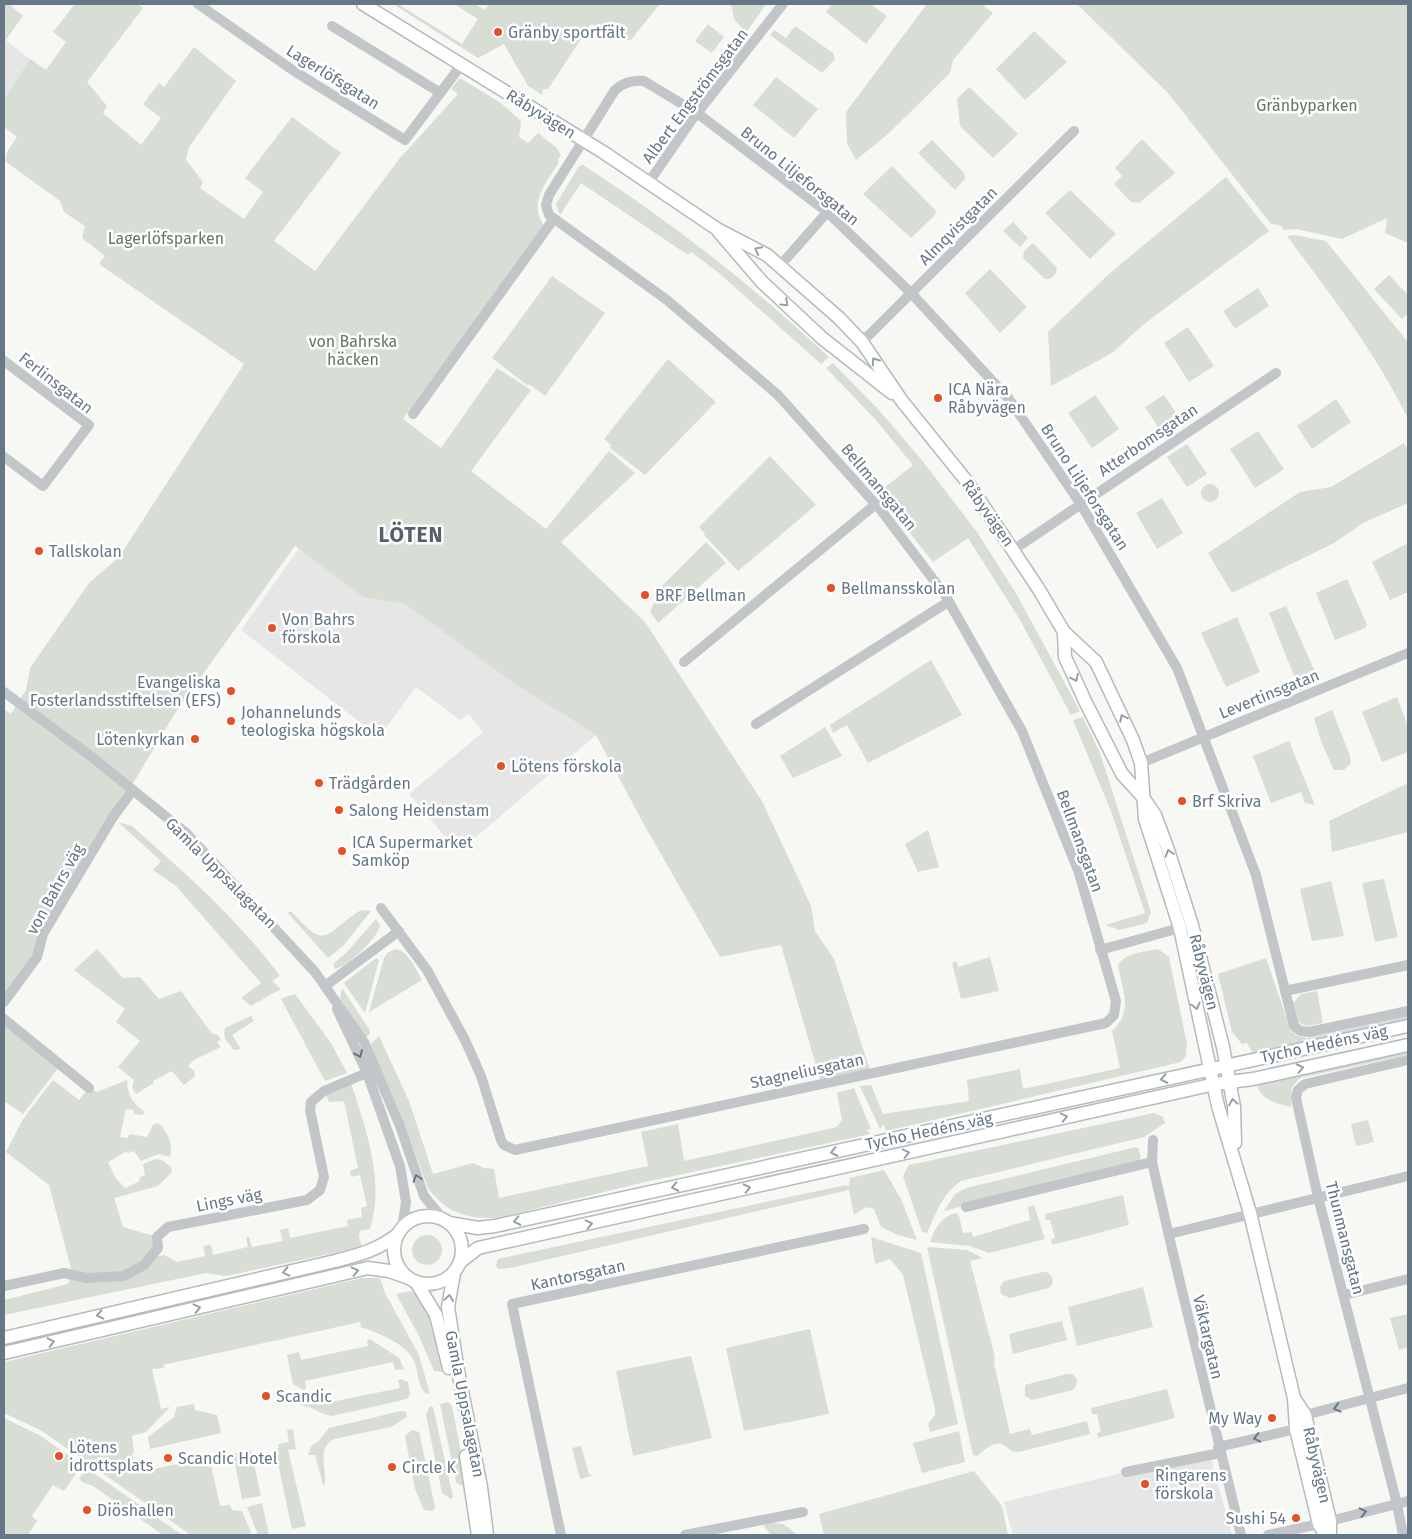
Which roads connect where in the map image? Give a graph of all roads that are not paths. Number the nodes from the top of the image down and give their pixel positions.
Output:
1 (198, 4) edge
2 (363, 4) edge
3 (783, 4) edge
4 (332, 26) dead end
5 (462, 64) junction
6 (439, 92) junction
7 (698, 113) junction
8 (1074, 131) dead end
9 (583, 140) junction
10 (649, 182) junction
11 (823, 217) dead end
12 (553, 220) junction
13 (717, 229) junction
14 (784, 260) dead end
15 (912, 293) junction
16 (862, 342) junction
17 (4, 361) edge
18 (1276, 373) dead end
19 (902, 401) junction
20 (412, 414) dead end
21 (4, 457) edge
22 (1080, 503) junction
23 (876, 504) junction
24 (1013, 550) junction
25 (948, 602) junction
26 (1064, 632) junction
27 (1408, 653) edge
28 (684, 662) dead end
29 (4, 692) edge
30 (756, 724) dead end
31 (1204, 736) junction
32 (1141, 763) junction
33 (133, 790) junction
34 (1142, 796) junction
35 (381, 908) dead end
36 (1186, 926) junction
37 (399, 931) junction
38 (1100, 950) junction
39 (1408, 964) edge
40 (328, 990) junction
41 (1285, 991) junction
42 (4, 1002) edge
43 (1408, 1011) edge
44 (4, 1019) edge
45 (1106, 1023) joint
46 (1408, 1026) edge
47 (1408, 1045) edge
48 (1408, 1060) edge
49 (1226, 1065) junction
50 (1211, 1069) junction
51 (372, 1071) junction
52 (1229, 1082) junction
53 (1215, 1084) junction
54 (89, 1088) dead end
55 (1153, 1140) dead end
56 (1235, 1158) junction
57 (1152, 1162) junction
58 (1408, 1176) edge
59 (1318, 1197) junction
60 (966, 1207) dead end
61 (1250, 1213) junction
62 (446, 1221) junction
63 (864, 1229) dead end
64 (399, 1231) junction
65 (1169, 1234) junction
66 (457, 1268) junction
67 (411, 1279) junction
68 (1408, 1279) edge
69 (4, 1286) edge
70 (1344, 1294) junction
71 (4, 1338) edge
72 (4, 1354) edge
73 (1408, 1388) edge
74 (1294, 1398) junction
75 (1370, 1398) junction
76 (1305, 1415) junction
77 (1296, 1429) junction
78 (1219, 1450) junction
79 (1126, 1472) dead end
80 (1408, 1501) edge
81 (1397, 1504) junction
82 (803, 1512) dead end
83 (1325, 1526) edge
84 (478, 1535) edge
85 (486, 1535) edge
86 (561, 1535) edge
87 (684, 1535) edge
88 (1241, 1535) edge
89 (1268, 1535) edge
90 (1330, 1535) edge
91 (1403, 1535) edge

1 - 6 street, Lagerlöfsgatan
2 - 5 main road, Råbyvägen
3 - 7 street, Albert Engströmsgatan
4 - 6 street
5 - 6 street, Lagerlöfsgatan
5 - 9 main road, Råbyvägen
7 - 9 street, Bruno Liljeforsgatan
7 - 10 street, Albert Engströmsgatan
7 - 15 street, Bruno Liljeforsgatan
8 - 15 street, Almqvistgatan
9 - 10 main road, Råbyvägen
9 - 12 street
10 - 13 main road, Råbyvägen
11 - 14 street
12 - 20 street
12 - 23 street, Bellmansgatan
16 -> 13 main road, Råbyvägen
13 -> 19 main road, Råbyvägen
15 - 16 street, Almqvistgatan
15 - 22 street, Bruno Liljeforsgatan
19 -> 16 main road, Råbyvägen
17 - 21 street, Ferlinsgatan
18 - 22 street, Atterbomsgatan
19 - 24 main road, Råbyvägen
22 - 24 street, Atterbomsgatan
22 - 31 street, Bruno Liljeforsgatan
23 - 25 street, Bellmansgatan
23 - 28 street
24 - 26 main road, Råbyvägen
25 - 30 street
25 - 38 street, Bellmansgatan
32 -> 26 main road, Råbyvägen
26 -> 34 main road, Råbyvägen
27 - 31 street, Levertinsgatan
29 - 33 street, Gamla Uppsalagatan
31 - 32 street, Levertinsgatan
31 - 41 street, Bruno Liljeforsgatan
32 - 34 main road, Råbyvägen
33 - 40 street, Gamla Uppsalagatan
33 - 42 street, von Bahrs väg
34 - 36 main road, Råbyvägen
35 - 37 street
36 - 38 street
36 - 49 main road, Råbyvägen
36 -> 50 main road, Råbyvägen
37 - 40 street
37 - 45 street, Stagneliusgatan
38 - 45 street, Bellmansgatan
39 - 41 street
40 - 51 street, Gamla Uppsalagatan
41 - 43 street, Bruno Liljeforsgatan
44 - 54 street
46 - 49 main road, Tycho Hedéns väg
52 -> 47 main road, Tycho Hedéns väg
48 - 59 street, Thunmansgatan
49 - 50 main road, Tycho Hedéns väg
49 - 52 main road, Råbyvägen
50 - 53 main road, Råbyvägen
50 -> 62 main road, Tycho Hedéns väg
62 -> 51 street, Gamla Uppsalagatan
51 - 64 street, Gamla Uppsalagatan
51 - 69 street, Lings väg
52 - 53 main road, Tycho Hedéns väg
56 -> 52 main road, Råbyvägen
53 - 56 main road, Råbyvägen
66 -> 53 main road, Tycho Hedéns väg
55 - 57 street, Väktargatan
56 - 61 main road, Råbyvägen
57 - 60 street
57 - 65 street, Väktargatan
58 - 59 street
59 - 61 street
59 - 70 street, Thunmansgatan
61 - 65 street
61 - 74 main road, Råbyvägen
62 - 64 main road
62 - 66 main road
63 - 86 street, Kantorsgatan
64 - 67 main road
64 -> 71 main road
65 - 78 street, Väktargatan
66 - 67 main road
85 -> 66 main road, Gamla Uppsalagatan
72 -> 67 main road
67 - 84 main road, Gamla Uppsalagatan
68 - 70 street
70 - 75 street, Thunmansgatan
73 - 75 street
74 - 76 main road, Råbyvägen
74 - 77 main road, Råbyvägen
75 -> 76 street
75 - 81 street, Thunmansgatan
76 - 83 main road, Råbyvägen
77 -> 78 street
77 - 83 main road, Råbyvägen
78 - 79 street
78 - 88 street, Väktargatan
80 - 81 street
83 -> 81 street
81 - 91 street, Thunmansgatan
82 - 87 street
83 - 89 street
83 - 90 main road, Råbyvägen

